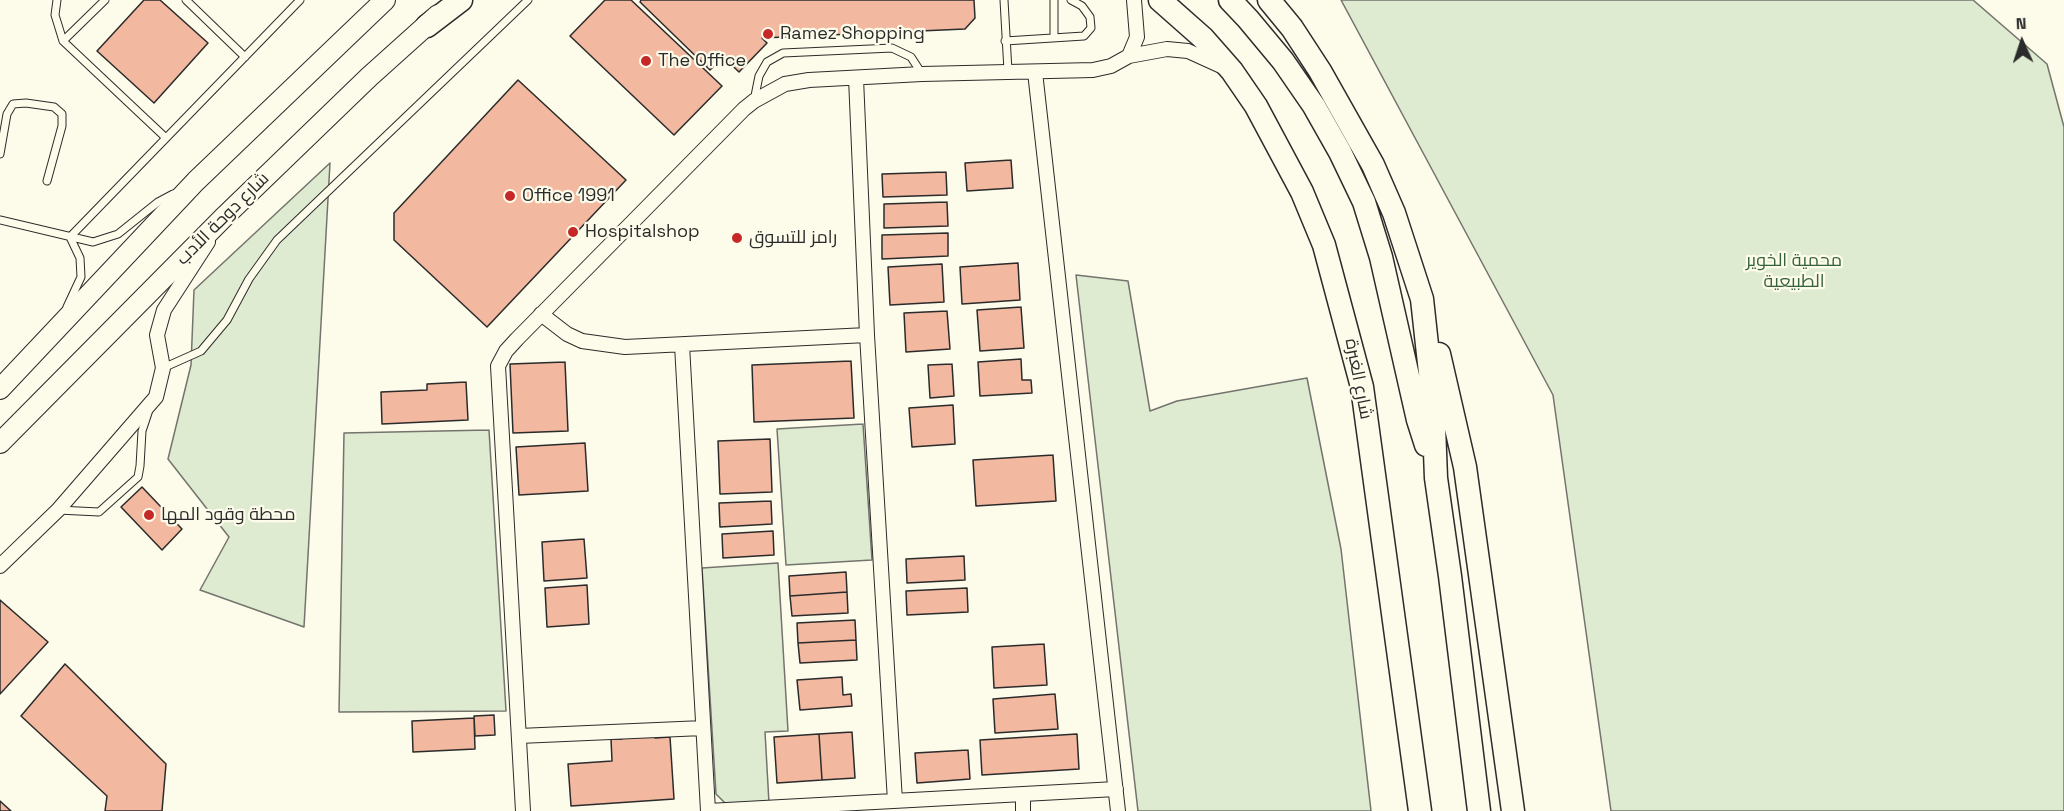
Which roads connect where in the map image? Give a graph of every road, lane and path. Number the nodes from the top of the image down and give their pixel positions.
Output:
1 (57, 0) edge
2 (105, 0) edge
3 (186, 0) edge
4 (300, 0) edge
5 (385, 0) edge
6 (452, 0) edge
7 (461, 0) edge
8 (528, 0) edge
9 (1004, 0) edge
10 (1054, 0) edge
11 (1071, 0) edge
12 (1134, 0) edge
13 (1160, 0) edge
14 (1230, 0) edge
15 (1269, 0) edge
16 (427, 26) junction
17 (1054, 38) junction
18 (63, 41) junction
19 (1005, 41) junction
20 (1129, 56) junction
21 (245, 57) junction
22 (1232, 71) junction
23 (1008, 72) junction
24 (1035, 72) junction
25 (922, 75) junction
26 (856, 78) junction
27 (754, 100) junction
28 (166, 138) junction
29 (0, 154) edge
30 (47, 181) dead end
31 (196, 181) junction
32 (224, 217) junction
33 (0, 220) edge
34 (70, 237) junction
35 (1422, 299) junction
36 (541, 314) junction
37 (57, 327) junction
38 (867, 335) junction
39 (682, 345) junction
40 (163, 369) junction
41 (0, 389) edge
42 (156, 397) junction
43 (0, 443) edge
44 (1436, 478) junction
45 (58, 510) junction
46 (0, 566) edge
47 (704, 728) junction
48 (519, 736) junction
49 (1116, 789) junction
50 (1023, 794) junction
51 (895, 801) junction
52 (523, 811) edge
53 (708, 811) edge
54 (1023, 811) edge
55 (1118, 811) edge
56 (1420, 811) edge
57 (1479, 811) edge
58 (1513, 811) edge

1 - 18 lane
2 - 18 lane
3 - 21 lane
4 - 21 lane
5 - 31 main road
6 - 16 main road, شارع دوحة الأدب
7 - 16 main road
8 - 40 lane
9 - 19 lane
10 - 17 lane
11 - 17 lane
12 - 20 street
13 - 22 main road, شارع الغبرة
14 - 44 main road
15 - 35 main road
16 - 32 main road, شارع دوحة الأدب
17 - 19 lane
18 - 28 lane
19 - 23 lane
20 - 22 street
20 - 24 street
21 - 28 lane
22 - 56 main road, شارع الغبرة
23 - 24 street
23 - 25 street
24 - 49 street
25 - 26 street
25 - 27 lane
26 - 27 street
26 - 38 street
27 - 36 street
28 - 34 lane
29 - 30 lane
31 - 34 lane
31 - 37 main road
32 - 40 street
32 - 43 main road, شارع دوحة الأدب
33 - 34 lane
34 - 37 lane
35 - 44 main road
35 - 58 main road
36 - 39 street
36 - 48 street
37 - 41 main road
38 - 39 street
38 - 51 street
39 - 47 street
40 - 42 street
42 - 45 street
42 - 45 lane
44 - 57 main road
45 - 46 street
47 - 48 street
47 - 53 street
48 - 52 street
49 - 50 street
49 - 55 street
50 - 51 street
50 - 54 street
51 - 53 street

